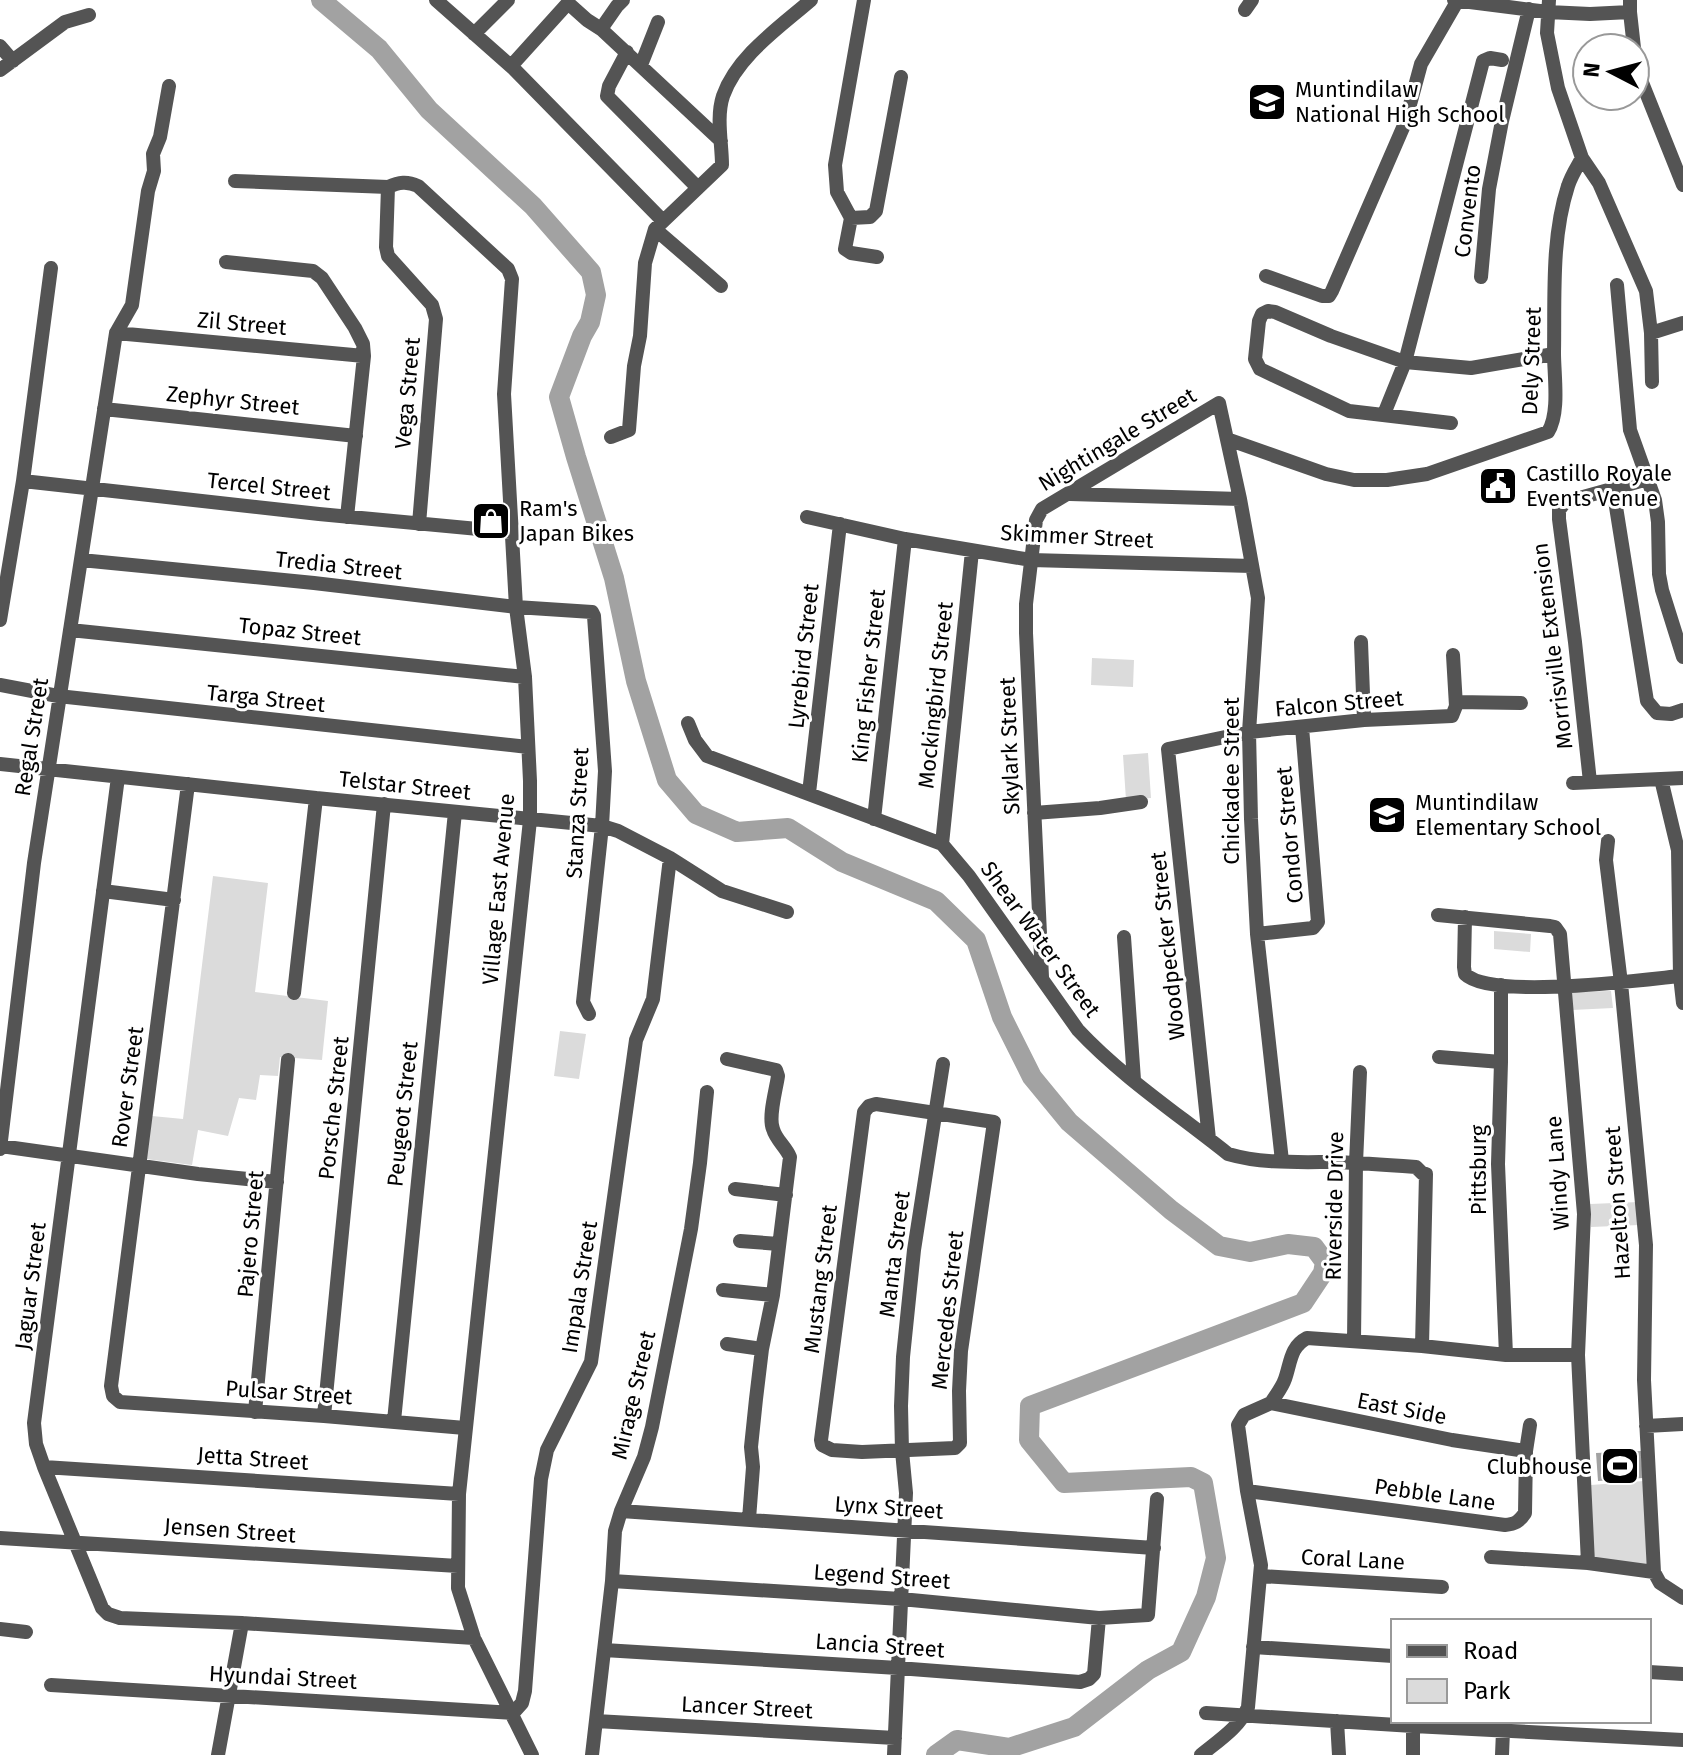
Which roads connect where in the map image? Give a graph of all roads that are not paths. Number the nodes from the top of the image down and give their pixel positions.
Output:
1 (436, 0) edge
2 (508, 0) edge
3 (623, 0) edge
4 (811, 0) edge
5 (864, 0) edge
6 (1457, 0) edge
7 (566, 2) edge
8 (1549, 6) edge
9 (1630, 6) edge
10 (1529, 9) junction
11 (89, 15) dead end
12 (658, 22) dead end
13 (601, 29) junction
14 (1633, 32) edge
15 (474, 34) junction
16 (0, 46) edge
17 (627, 52) junction
18 (1502, 60) dead end
19 (13, 61) junction
20 (641, 65) junction
21 (511, 66) junction
22 (0, 70) edge
23 (901, 77) dead end
24 (169, 86) dead end
25 (1651, 105) edge
26 (721, 141) junction
27 (1582, 158) junction
28 (235, 181) dead end
29 (1683, 185) edge
30 (388, 187) junction
31 (698, 188) junction
32 (851, 218) junction
33 (659, 225) junction
34 (877, 257) dead end
35 (226, 262) dead end
36 (51, 268) dead end
37 (1266, 276) dead end
38 (1481, 277) dead end
39 (1617, 285) dead end
40 (721, 286) dead end
41 (1683, 323) edge
42 (116, 333) junction
43 (1651, 333) junction
44 (1554, 354) junction
45 (364, 356) junction
46 (1405, 362) junction
47 (1652, 382) dead end
48 (1219, 403) joint
49 (104, 409) junction
50 (1384, 414) junction
51 (1451, 423) dead end
52 (356, 436) junction
53 (611, 437) dead end
54 (1232, 441) junction
55 (1648, 479) junction
56 (23, 481) junction
57 (1613, 488) junction
58 (92, 489) junction
59 (1070, 494) junction
60 (1240, 499) junction
61 (1039, 514) joint
62 (347, 517) junction
63 (807, 517) dead end
64 (419, 524) junction
65 (840, 524) junction
66 (511, 532) junction
67 (905, 539) junction
68 (972, 551) junction
69 (81, 560) junction
70 (1031, 560) junction
71 (1252, 566) junction
72 (516, 607) junction
73 (592, 612) joint
74 (0, 620) edge
75 (70, 630) junction
76 (1361, 642) dead end
77 (1453, 655) dead end
78 (1683, 657) edge
79 (525, 677) junction
80 (0, 685) edge
81 (58, 696) junction
82 (1456, 702) junction
83 (1521, 703) dead end
84 (1683, 710) edge
85 (1364, 720) junction
86 (688, 723) dead end
87 (1302, 727) junction
88 (1249, 732) junction
89 (528, 747) junction
90 (1168, 749) joint
91 (0, 764) edge
92 (48, 769) junction
93 (118, 777) junction
94 (1683, 778) edge
95 (1661, 779) junction
96 (1590, 782) junction
97 (1573, 783) dead end
98 (188, 784) junction
99 (809, 793) junction
100 (316, 798) junction
101 (1141, 802) dead end
102 (384, 804) junction
103 (455, 812) junction
104 (1034, 813) junction
105 (874, 819) junction
106 (530, 820) junction
107 (602, 826) junction
108 (1608, 841) dead end
109 (942, 844) junction
110 (1680, 850) edge
111 (670, 858) junction
112 (103, 891) junction
113 (174, 900) junction
114 (787, 912) dead end
115 (1438, 915) dead end
116 (1465, 917) junction
117 (1257, 934) junction
118 (1124, 937) dead end
119 (1680, 976) junction
120 (1042, 977) junction
121 (1621, 983) junction
122 (1501, 985) junction
123 (1564, 988) junction
124 (294, 993) dead end
125 (1683, 1003) edge
126 (589, 1014) dead end
127 (1439, 1057) dead end
128 (727, 1059) dead end
129 (288, 1060) dead end
130 (1501, 1062) junction
131 (943, 1064) dead end
132 (1360, 1072) dead end
133 (1134, 1080) junction
134 (707, 1092) dead end
135 (935, 1114) junction
136 (994, 1122) joint
137 (1209, 1139) junction
138 (0, 1147) edge
139 (69, 1156) junction
140 (1282, 1161) junction
141 (1356, 1163) junction
142 (139, 1165) junction
143 (277, 1182) junction
144 (735, 1189) dead end
145 (786, 1195) junction
146 (740, 1241) dead end
147 (779, 1244) junction
148 (723, 1290) dead end
149 (773, 1295) junction
150 (1354, 1341) junction
151 (727, 1344) dead end
152 (1422, 1346) junction
153 (762, 1349) junction
154 (1506, 1355) junction
155 (1578, 1355) junction
156 (113, 1396) joint
157 (1271, 1403) junction
158 (255, 1412) junction
159 (324, 1416) junction
160 (394, 1421) junction
161 (1683, 1424) edge
162 (1530, 1425) dead end
163 (1646, 1426) junction
164 (465, 1428) junction
165 (902, 1451) junction
166 (1526, 1451) junction
167 (44, 1467) junction
168 (1247, 1491) junction
169 (459, 1494) junction
170 (1157, 1499) dead end
171 (621, 1511) junction
172 (749, 1519) junction
173 (904, 1529) junction
174 (0, 1538) edge
175 (76, 1542) junction
176 (1154, 1548) junction
177 (1491, 1557) dead end
178 (1588, 1563) junction
179 (458, 1566) junction
180 (1654, 1572) junction
181 (1261, 1576) junction
182 (612, 1581) junction
183 (1442, 1587) dead end
184 (1683, 1598) edge
185 (901, 1599) junction
186 (1099, 1618) junction
187 (242, 1623) junction
188 (0, 1629) edge
189 (26, 1632) dead end
190 (474, 1638) junction
191 (1253, 1647) junction
192 (604, 1650) junction
193 (1391, 1656) edge
194 (898, 1668) junction
195 (1651, 1672) edge
196 (1683, 1674) edge
197 (51, 1685) dead end
198 (229, 1696) junction
199 (513, 1713) junction
200 (1206, 1713) dead end
201 (1245, 1716) junction
202 (596, 1721) junction
203 (1337, 1721) junction
204 (1413, 1726) junction
205 (1503, 1731) junction
206 (895, 1738) junction
207 (1683, 1740) edge
208 (1207, 1753) edge
209 (218, 1755) edge
210 (532, 1755) edge
211 (592, 1755) edge
212 (894, 1755) edge
213 (1339, 1755) edge
214 (1413, 1755) edge
215 (1502, 1755) edge

1 - 15 street
2 - 15 street
3 - 13 street
4 - 26 street
5 - 32 street
6 - 10 street
6 - 37 street
7 - 13 street
7 - 21 street
8 - 9 street
8 - 10 street
8 - 27 street
9 - 14 street
10 - 38 street, Convento
11 - 19 street
12 - 20 street
13 - 17 street
15 - 21 street
16 - 19 street
17 - 20 street
17 - 31 street
18 - 46 street
19 - 22 street
20 - 26 street
21 - 33 street
23 - 32 street
24 - 42 street, Regal Street
25 - 29 street
26 - 31 street
27 - 43 street
27 - 44 street, Dely Street
28 - 30 street, Village East Avenue
30 - 64 street, Vega Street
30 - 66 street, Village East Avenue
31 - 33 street
32 - 34 street
33 - 40 street
33 - 53 street
35 - 45 street
36 - 56 street
39 - 55 street
41 - 43 street
42 - 45 street, Zil Street
42 - 49 street, Regal Street
43 - 47 street
44 - 46 street
44 - 54 street, Dely Street
45 - 52 street
46 - 50 street
46 - 50 street
48 - 54 street, Chickadee Street
48 - 59 street, Nightingale Street
49 - 52 street, Zephyr Street
49 - 58 street, Regal Street
50 - 51 street
52 - 62 street
54 - 60 street, Chickadee Street
55 - 57 street
55 - 78 street
56 - 58 street, Tercel Street
56 - 74 street
57 - 84 street
57 - 96 street, Morrisville Extension
58 - 62 street, Tercel Street
58 - 69 street, Regal Street
59 - 60 street
59 - 61 street, Nightingale Street
60 - 71 street, Chickadee Street
61 - 70 street, Skylark Street
62 - 64 street, Tercel Street
63 - 65 street, Skimmer Street
64 - 66 street, Tercel Street
65 - 67 street, Skimmer Street
65 - 99 street, Lyrebird Street
66 - 72 street, Village East Avenue
67 - 68 street, Skimmer Street
67 - 105 street, King Fisher Street
68 - 70 street, Skimmer Street
68 - 109 street, Mockingbird Street
69 - 72 street, Tredia Street
69 - 75 street, Regal Street
70 - 71 street, Skimmer Street
70 - 104 street, Skylark Street
71 - 88 street, Chickadee Street
72 - 73 street, Tredia Street
72 - 79 street, Village East Avenue
73 - 107 street, Stanza Street
75 - 79 street, Topaz Street
75 - 81 street, Regal Street
76 - 85 street
77 - 82 street
79 - 89 street, Village East Avenue
80 - 81 street, Targa Street
81 - 89 street, Targa Street
81 - 92 street, Regal Street
82 - 83 street
82 - 85 street, Falcon Street
85 - 87 street, Falcon Street
86 - 99 street, Shear Water Street
87 - 88 street, Falcon Street
87 - 117 street, Condor Street
88 - 90 street, Falcon Street
88 - 117 street, Chickadee Street
89 - 106 street, Village East Avenue
90 - 137 street, Woodpecker Street
91 - 92 street, Telstar Street
92 - 93 street, Telstar Street
92 - 138 street, Regal Street
93 - 98 street, Telstar Street
93 - 112 street, Jaguar Street
94 - 95 street
95 - 96 street
95 - 110 street
96 - 97 street
98 - 100 street, Telstar Street
98 - 113 street, Rover Street
99 - 105 street, Shear Water Street
100 - 102 street, Telstar Street
100 - 124 street
101 - 104 street
102 - 103 street, Telstar Street
102 - 159 street, Porsche Street
103 - 106 street, Telstar Street
103 - 160 street, Peugeot Street
104 - 120 street, Skylark Street
105 - 109 street, Shear Water Street
106 - 107 street, Telstar Street
106 - 164 street, Village East Avenue
107 - 111 street, Telstar Street
107 - 126 street, Stanza Street
108 - 121 street, Hazelton Street
109 - 120 street, Shear Water Street
110 - 119 street
111 - 114 street, Telstar Street
111 - 199 street, Impala Street
112 - 113 street
112 - 139 street, Jaguar Street
113 - 142 street, Rover Street
115 - 116 street
116 - 122 street
116 - 123 street, Windy Lane
117 - 140 street, Chickadee Street
118 - 133 street
119 - 121 street
119 - 125 street
120 - 133 street, Shear Water Street
121 - 123 street
121 - 163 street, Hazelton Street
122 - 123 street
122 - 130 street, Pittsburg
123 - 155 street, Windy Lane
127 - 130 street
128 - 145 street
129 - 143 street, Pajero Street
130 - 154 street, Pittsburg
131 - 135 street, Manta Street
132 - 141 street, Riverside Drive
133 - 137 street, Shear Water Street
134 - 171 street, Mirage Street
135 - 136 street, Mustang Street
135 - 165 street, Manta Street
135 - 165 street, Mustang Street
136 - 165 street, Mercedes Street
137 - 140 street, Shear Water Street
138 - 139 street
139 - 142 street
139 - 167 street, Jaguar Street
140 - 141 street, Shear Water Street
141 - 150 street, Riverside Drive
141 - 152 street, Shear Water Street
142 - 143 street
142 - 156 street, Rover Street
143 - 158 street, Pajero Street
144 - 145 street
145 - 147 street
146 - 147 street
147 - 149 street
148 - 149 street
149 - 153 street
150 - 152 street
150 - 157 street
151 - 153 street
152 - 154 street
153 - 172 street
154 - 155 street
155 - 178 street, Windy Lane
156 - 158 street, Pulsar Street
157 - 166 street, East Side
157 - 168 street
158 - 159 street, Pulsar Street
159 - 160 street, Pulsar Street
160 - 164 street, Pulsar Street
161 - 163 street
162 - 166 street, Pebble Lane
163 - 180 street, Hazelton Street
164 - 169 street, Village East Avenue
165 - 173 street, Manta Street
166 - 168 street, Pebble Lane
167 - 169 street, Jetta Street
167 - 175 street, Jaguar Street
168 - 181 street
169 - 179 street, Village East Avenue
170 - 176 street
171 - 172 street, Lynx Street
171 - 182 street, Mirage Street
172 - 173 street, Lynx Street
173 - 176 street, Lynx Street
173 - 185 street, Manta Street
174 - 175 street, Jensen Street
175 - 179 street, Jensen Street
175 - 187 street, Jaguar Street
176 - 186 street, Legend Street
177 - 178 street
178 - 180 street
179 - 190 street, Village East Avenue
180 - 184 street
181 - 183 street, Coral Lane
181 - 191 street
182 - 185 street, Legend Street
182 - 192 street, Mirage Street
185 - 186 street, Legend Street
185 - 194 street, Manta Street
186 - 194 street, Lancia Street
187 - 190 street, Jaguar Street
187 - 198 street
188 - 189 street
190 - 199 street, Village East Avenue
191 - 193 street
191 - 201 street
192 - 194 street, Lancia Street
192 - 202 street, Mirage Street
194 - 206 street, Manta Street
195 - 196 street
197 - 198 street, Hyundai Street
198 - 199 street, Hyundai Street
198 - 209 street
199 - 210 street, Village East Avenue
200 - 201 street
201 - 203 street
201 - 208 street
202 - 206 street, Lancer Street
202 - 211 street, Mirage Street
203 - 204 street
203 - 213 street
204 - 205 street
204 - 214 street
205 - 207 street
205 - 215 street
206 - 212 street, Manta Street

